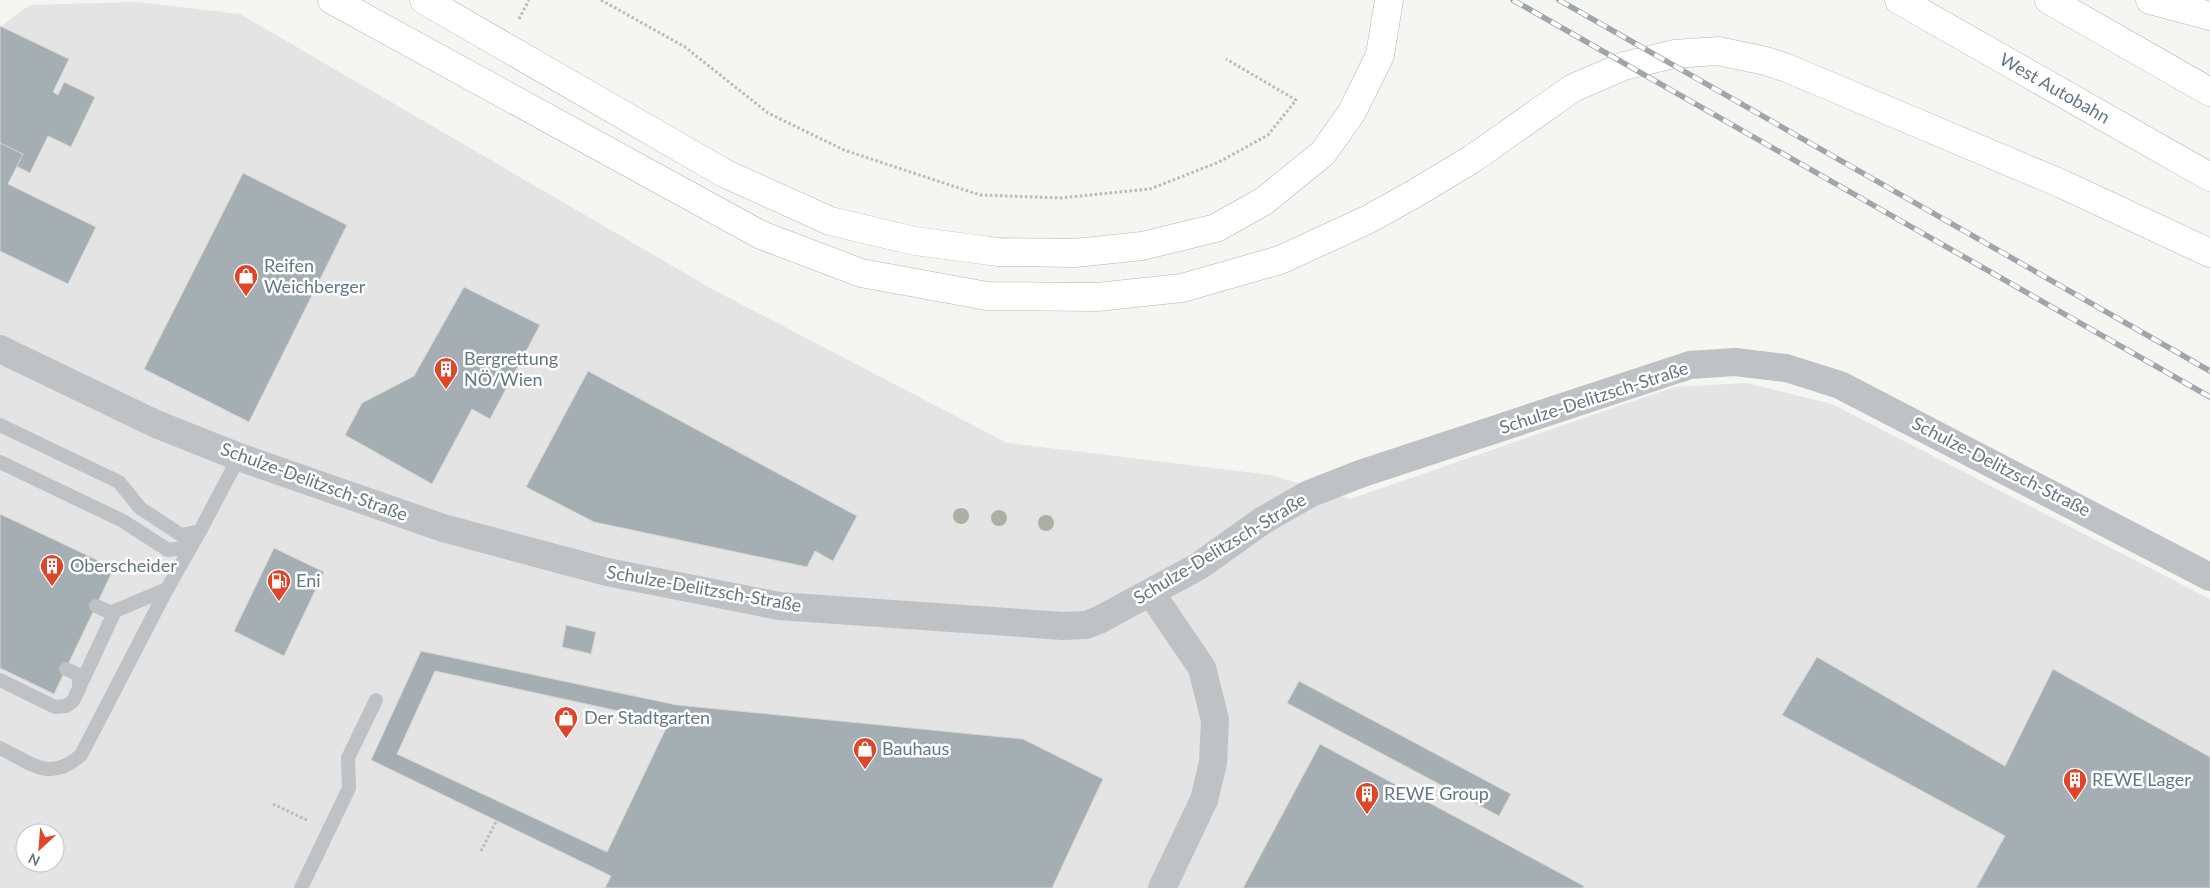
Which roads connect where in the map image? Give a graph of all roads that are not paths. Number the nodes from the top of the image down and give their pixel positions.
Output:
1 (332, 0) edge
2 (424, 0) edge
3 (1389, 0) edge
4 (1899, 0) edge
5 (2049, 0) edge
6 (2150, 0) edge
7 (2210, 16) edge
8 (2210, 92) edge
9 (2210, 177) edge
10 (2210, 253) edge
11 (0, 349) edge
12 (0, 425) edge
13 (239, 457) junction
14 (0, 462) edge
15 (200, 531) junction
16 (192, 547) junction
17 (2210, 577) edge
18 (166, 589) junction
19 (1151, 593) junction
20 (96, 606) dead end
21 (115, 611) junction
22 (66, 669) dead end
23 (0, 680) edge
24 (79, 690) junction
25 (376, 700) dead end
26 (0, 748) edge
27 (301, 888) edge
28 (1162, 888) edge

1 - 10 highway
2 - 3 highway
4 - 9 highway, West Autobahn
5 - 8 highway
6 - 7 highway
11 - 13 street, Schulze-Delitzsch-Straße
12 - 15 lane
13 - 15 lane
13 - 19 street, Schulze-Delitzsch-Straße
14 - 16 lane
15 - 16 lane
16 - 18 lane
17 - 19 street, Schulze-Delitzsch-Straße
18 - 21 lane
18 - 26 lane
19 - 28 street
20 - 21 lane
21 - 24 lane
22 - 24 lane
23 - 24 lane
25 - 27 lane

